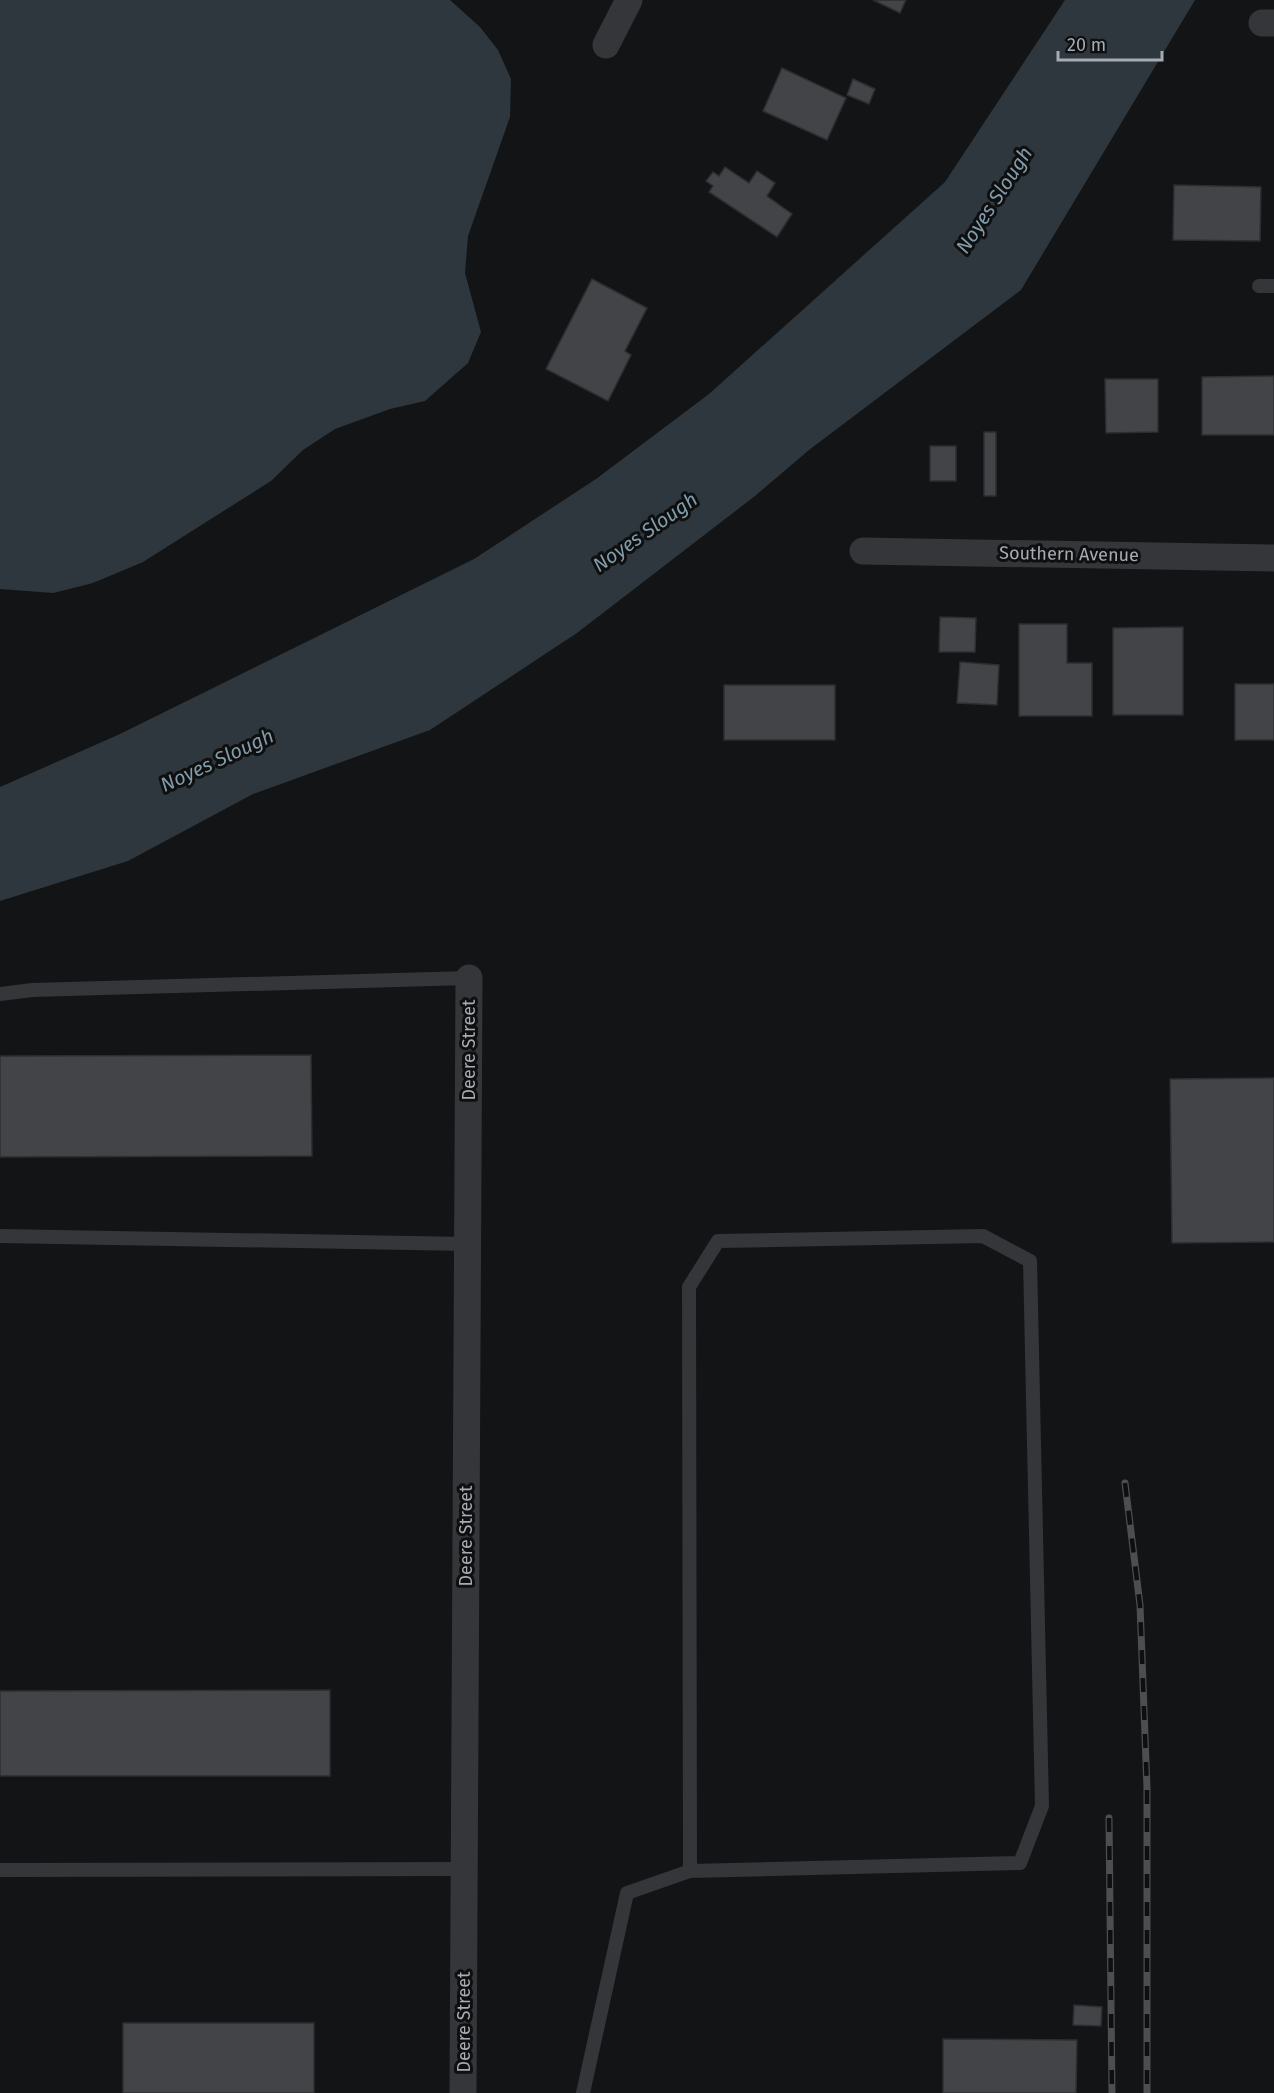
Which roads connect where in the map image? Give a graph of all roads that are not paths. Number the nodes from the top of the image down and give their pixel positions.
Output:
1 (629, 0) edge
2 (606, 45) dead end
3 (1259, 286) dead end
4 (1274, 286) edge
5 (863, 551) dead end
6 (1274, 558) edge
7 (469, 978) joint
8 (0, 994) edge
9 (0, 1236) edge
10 (468, 1244) junction
11 (0, 1869) edge
12 (465, 1869) junction
13 (690, 1871) junction
14 (463, 2093) edge
15 (583, 2093) edge

1 - 2 street
3 - 4 lane
5 - 6 street, Southern Avenue
7 - 8 lane
7 - 10 street, Deere Street
9 - 10 lane
10 - 12 street, Deere Street
11 - 12 lane
12 - 14 street, Deere Street
13 - 13 lane
13 - 15 lane

